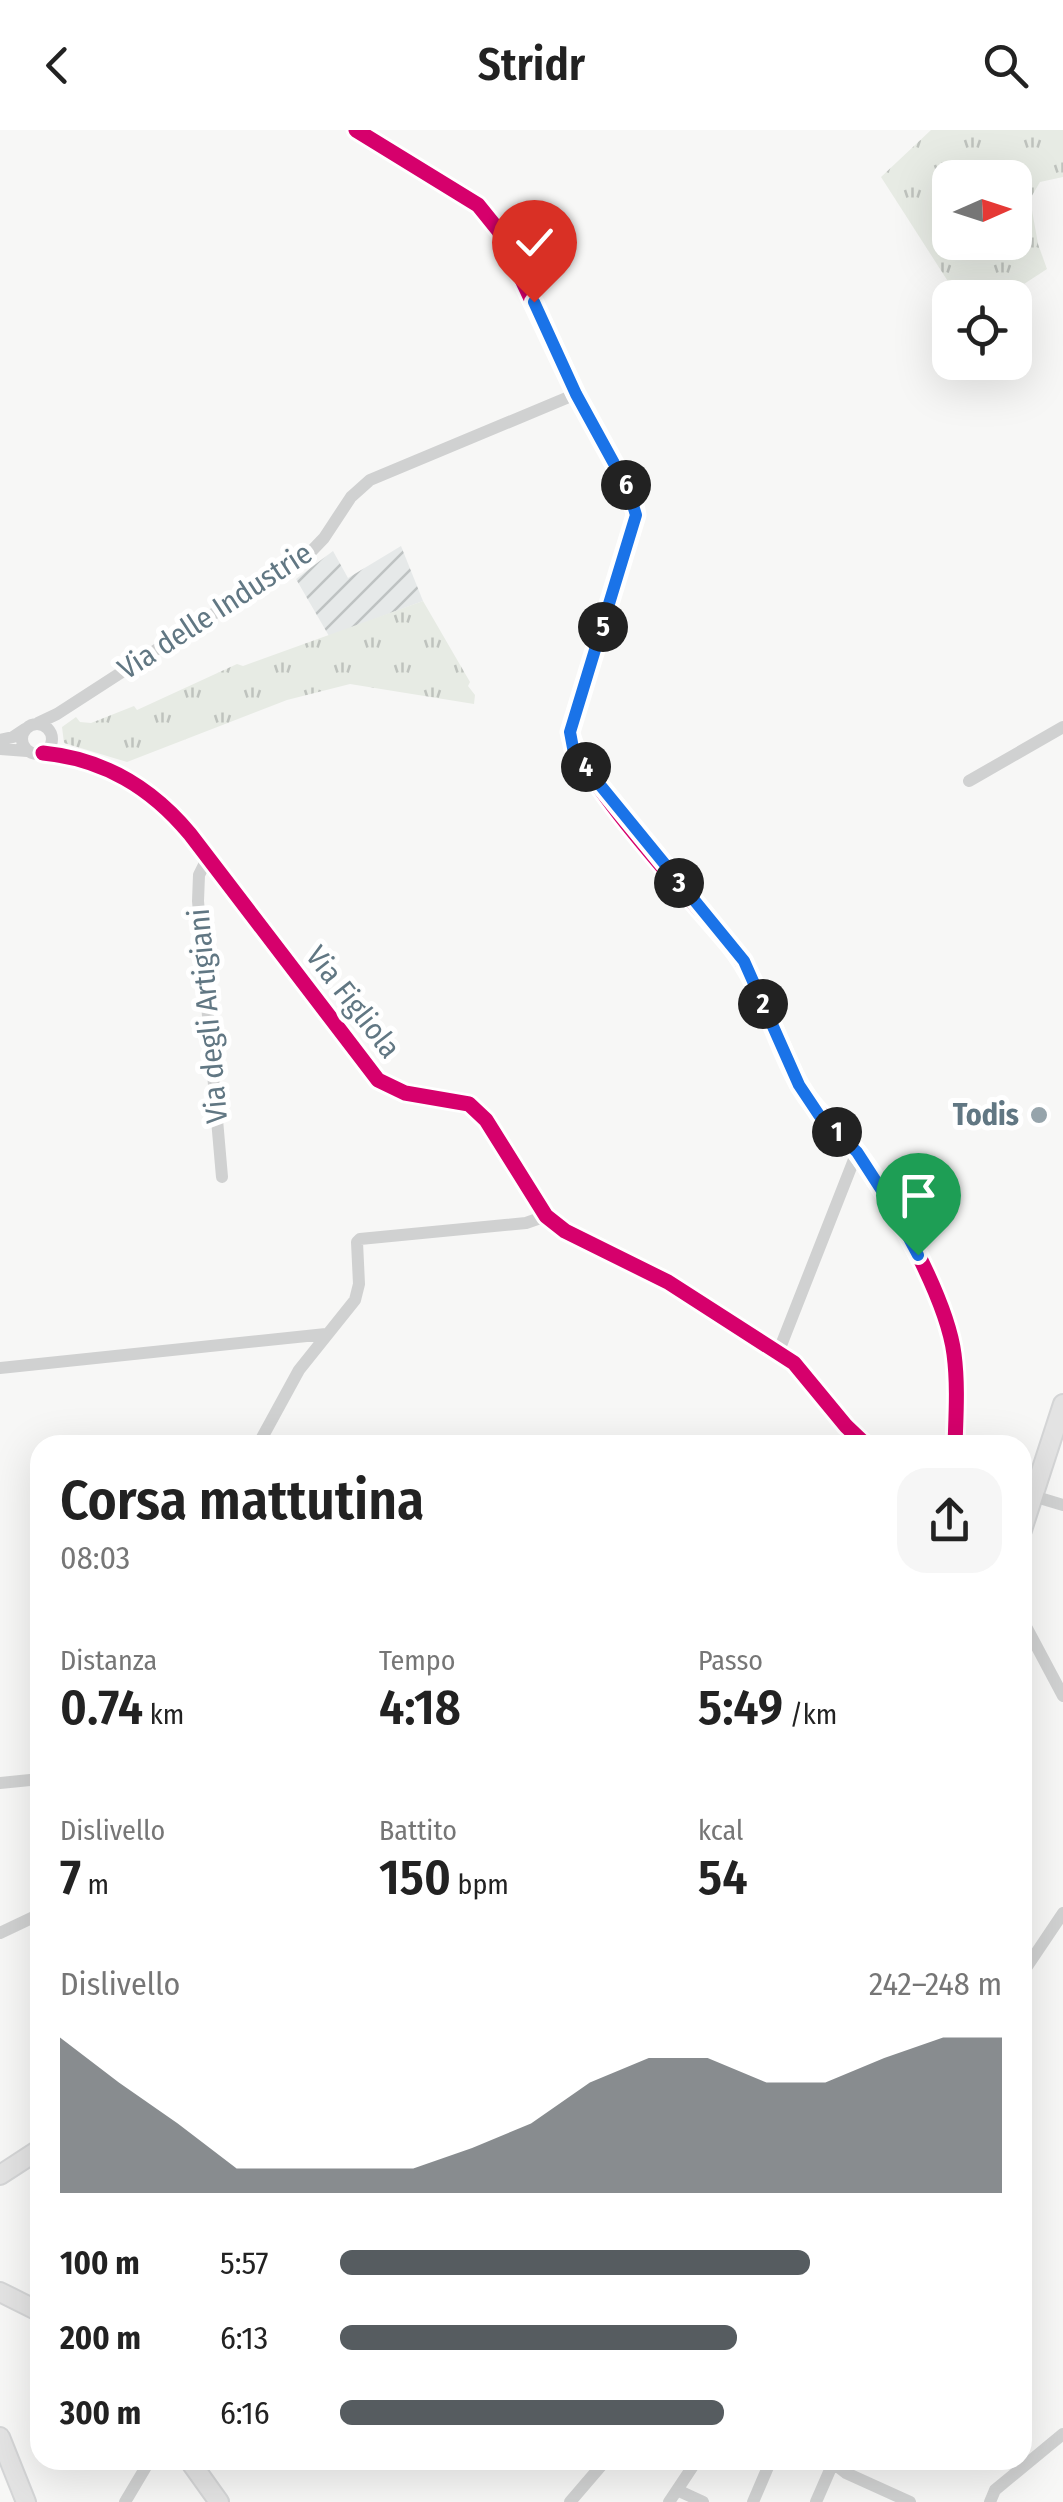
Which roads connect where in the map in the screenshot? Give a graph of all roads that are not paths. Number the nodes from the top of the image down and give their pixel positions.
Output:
1 (356, 130) edge
2 (576, 394) junction
3 (1063, 727) edge
4 (41, 731) junction
5 (0, 740) edge
6 (0, 749) edge
7 (28, 752) junction
8 (43, 753) junction
9 (65, 755) junction
10 (969, 781) dead end
11 (208, 858) junction
12 (857, 1152) junction
13 (222, 1177) dead end
14 (546, 1216) junction
15 (326, 1334) junction
16 (778, 1353) junction
17 (0, 1368) edge
18 (1063, 1404) edge
19 (263, 1435) edge
20 (855, 1435) edge
21 (955, 1435) edge
22 (1033, 1496) junction
23 (1032, 1499) edge
24 (1063, 1506) edge
25 (1032, 1638) edge
26 (1063, 1696) edge
27 (30, 1780) edge
28 (0, 1783) edge
29 (1063, 1913) edge
30 (30, 1919) edge
31 (0, 1933) edge
32 (1032, 1959) edge
33 (30, 2155) edge
34 (0, 2174) edge
35 (0, 2292) edge
36 (30, 2307) edge
37 (1063, 2434) edge
38 (0, 2438) edge
39 (1032, 2460) edge
40 (144, 2470) edge
41 (196, 2470) edge
42 (597, 2470) edge
43 (690, 2470) edge
44 (767, 2470) edge
45 (828, 2470) edge
46 (843, 2470) edge
47 (1019, 2470) edge
48 (673, 2496) edge
49 (26, 2502) edge
50 (125, 2502) edge
51 (219, 2502) edge
52 (570, 2502) edge
53 (702, 2502) edge
54 (753, 2502) edge
55 (816, 2502) edge
56 (910, 2502) edge
57 (990, 2502) edge

1 - 2 street
2 - 4 street, Via delle Industrie
2 - 12 street
3 - 10 street
4 - 5 street, Via delle Industrie
4 - 7 street
4 - 8 street, Via delle Industrie
4 - 9 street
6 - 7 street
7 - 8 street
8 - 9 street, Via Figliola
9 - 11 street, Via Figliola
11 - 13 street, Via degli Artigiani
11 - 14 street, Via Figliola
12 - 16 street
12 - 21 street
14 - 15 street
14 - 16 street, Via Figliola
15 - 17 street
15 - 19 street
16 - 20 street, Via Figliola
18 - 22 street
22 - 23 street
22 - 24 street
25 - 26 street
27 - 28 street
29 - 32 street
30 - 31 street
33 - 34 street
35 - 36 street
37 - 39 street
38 - 49 street
40 - 50 street
41 - 51 street
42 - 52 street
43 - 48 street
44 - 54 street
45 - 55 street
46 - 56 street
47 - 57 street
48 - 53 street

